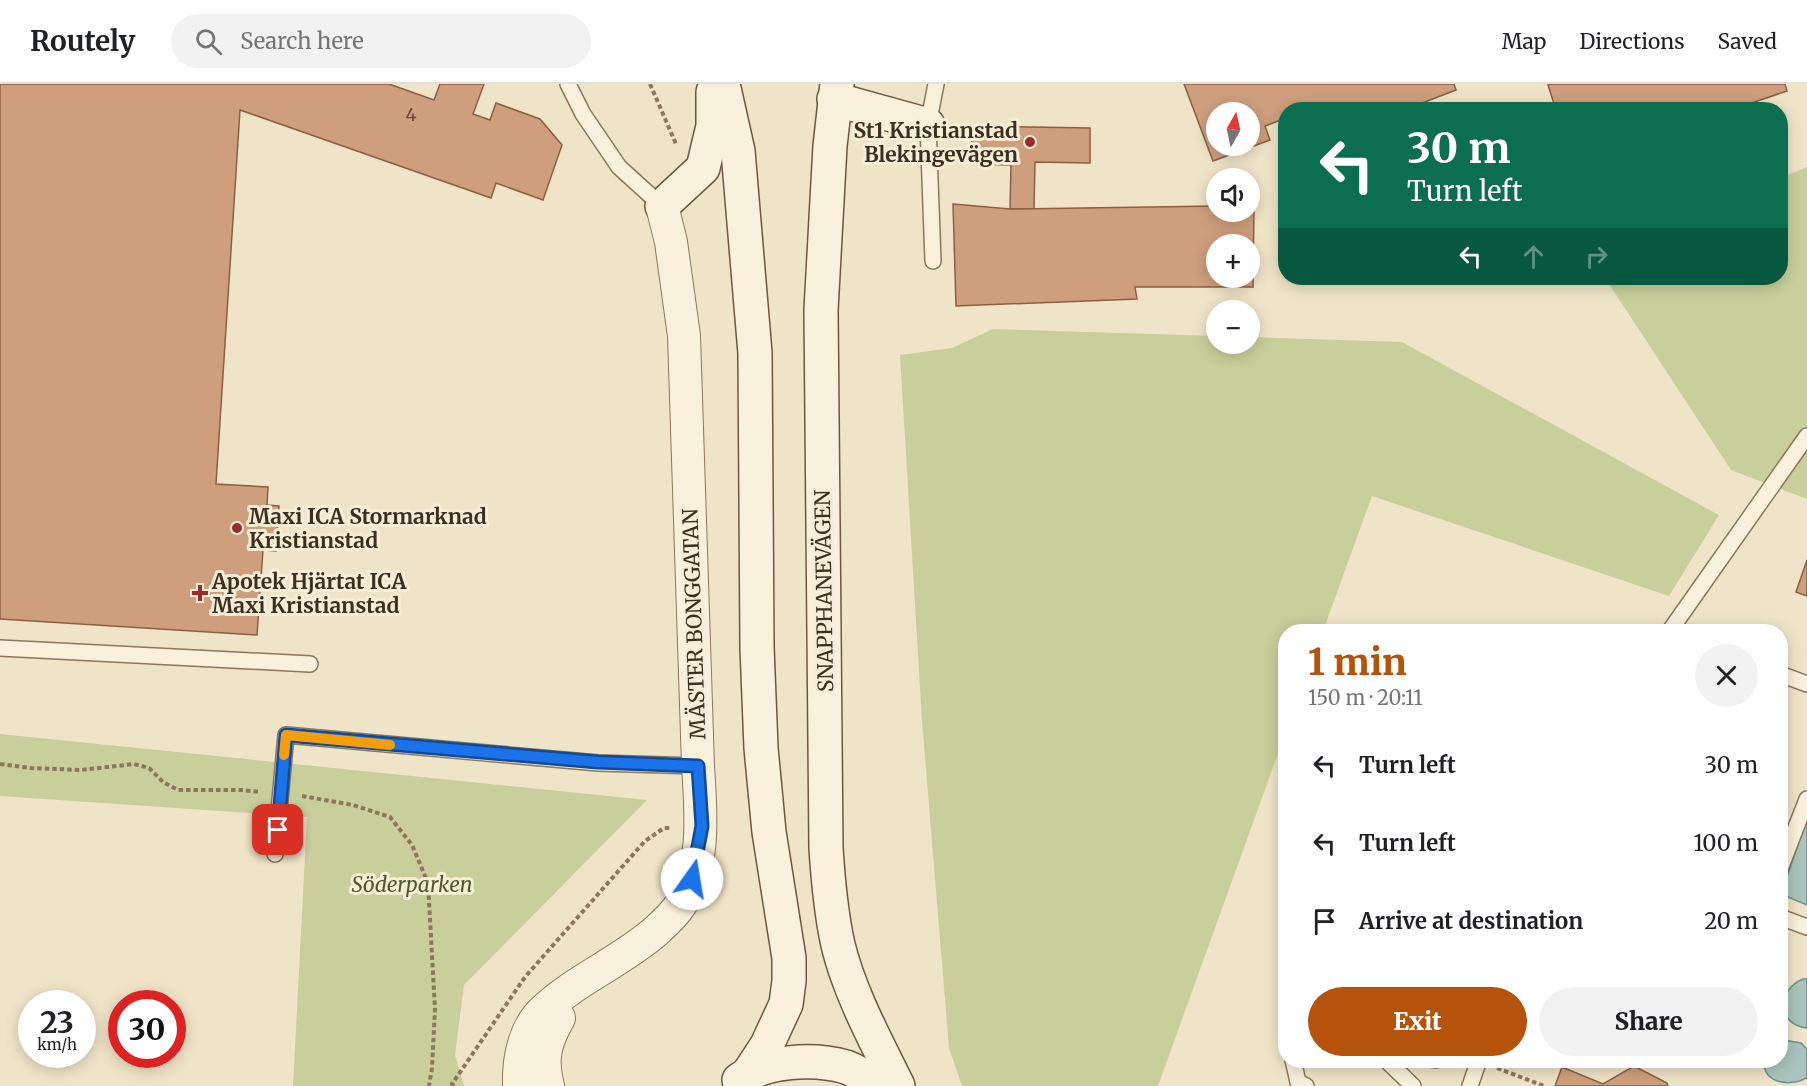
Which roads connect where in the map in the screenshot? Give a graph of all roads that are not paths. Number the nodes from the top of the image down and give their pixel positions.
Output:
1 (568, 84) edge
2 (713, 84) edge
3 (723, 84) edge
4 (936, 84) edge
5 (836, 92) edge
6 (928, 125) junction
7 (662, 206) junction
8 (933, 261) dead end
9 (1807, 436) edge
10 (1675, 624) edge
11 (0, 648) edge
12 (310, 664) dead end
13 (1788, 677) edge
14 (1807, 684) edge
15 (698, 766) junction
16 (1807, 799) edge
17 (1788, 848) edge
18 (275, 854) dead end
19 (1788, 920) edge
20 (1807, 927) edge
21 (575, 987) junction
22 (1295, 1068) edge
23 (1394, 1068) edge
24 (1476, 1068) edge
25 (740, 1080) edge
26 (519, 1086) edge
27 (548, 1086) edge
28 (879, 1086) edge
29 (898, 1086) edge
30 (1306, 1086) edge
31 (1413, 1086) edge
32 (1470, 1086) edge

1 - 7 lane
2 - 7 main road
3 - 25 main road
4 - 6 lane
5 - 6 main road
5 - 29 main road, SNAPPHANEVÄGEN
6 - 8 lane
7 - 15 street, MÄSTER BONGGATAN
9 - 10 lane
11 - 12 lane
13 - 14 lane
15 - 18 lane
15 - 21 street, MÄSTER BONGGATAN
16 - 17 lane
19 - 20 lane
21 - 26 street, MÄSTER BONGGATAN
21 - 27 street, MÄSTER BONGGATAN
22 - 30 lane
23 - 31 lane
24 - 32 lane
25 - 28 main road

